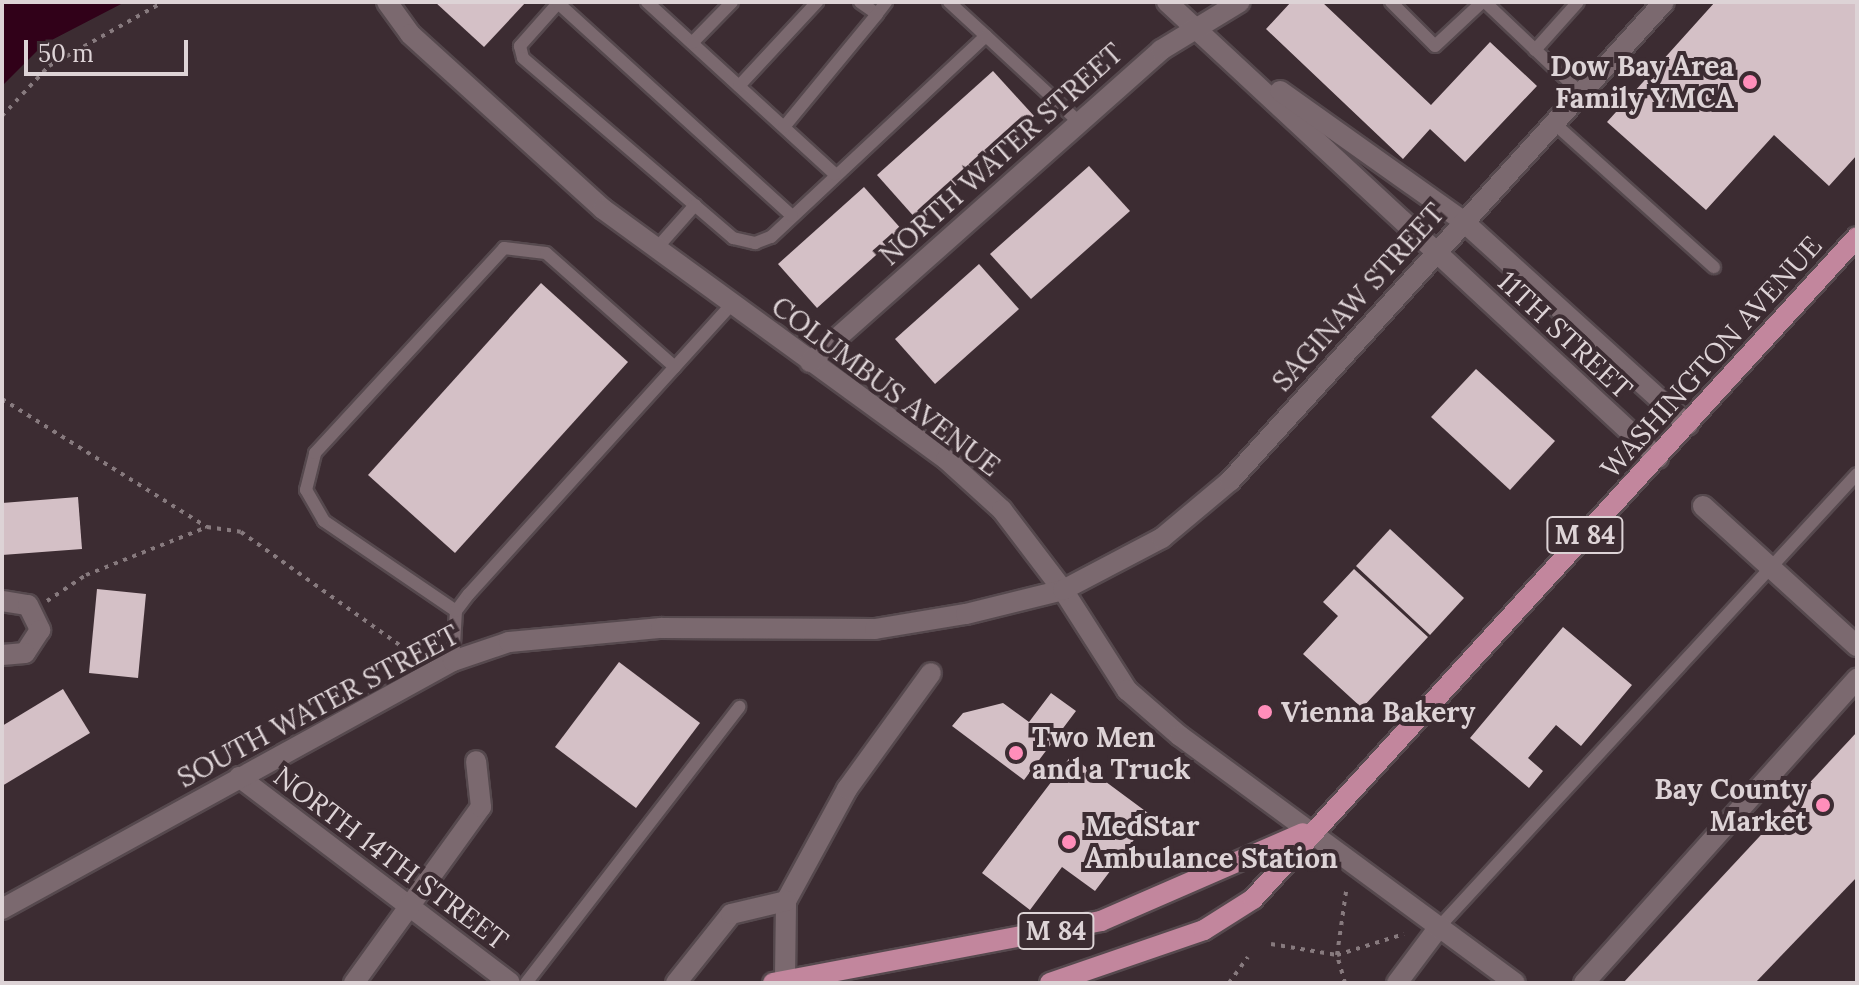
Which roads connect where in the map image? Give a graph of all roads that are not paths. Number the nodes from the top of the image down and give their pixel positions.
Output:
1 (387, 2) edge
2 (559, 2) edge
3 (647, 2) edge
4 (732, 2) edge
5 (817, 2) edge
6 (860, 2) edge
7 (886, 2) edge
8 (949, 2) edge
9 (1167, 2) edge
10 (1240, 2) edge
11 (1391, 2) edge
12 (1483, 2) edge
13 (1664, 2) edge
14 (1573, 4) edge
15 (877, 14) junction
16 (1196, 29) junction
17 (986, 36) junction
18 (692, 43) junction
19 (1535, 50) junction
20 (1220, 51) junction
21 (739, 86) junction
22 (1582, 94) junction
23 (1079, 122) junction
24 (1555, 124) junction
25 (784, 127) junction
26 (835, 174) junction
27 (695, 205) junction
28 (792, 216) junction
29 (1464, 222) junction
30 (1857, 237) edge
31 (656, 249) junction
32 (1434, 253) junction
33 (1714, 267) dead end
34 (731, 305) junction
35 (810, 362) junction
36 (675, 367) junction
37 (1688, 425) junction
38 (1658, 458) junction
39 (1857, 474) edge
40 (1703, 506) dead end
41 (1771, 568) junction
42 (1063, 590) junction
43 (2, 601) edge
44 (456, 611) junction
45 (1857, 646) edge
46 (2, 655) edge
47 (453, 661) junction
48 (931, 673) dead end
49 (1857, 679) edge
50 (739, 707) dead end
51 (476, 761) dead end
52 (239, 777) junction
53 (1310, 829) junction
54 (786, 901) junction
55 (409, 908) junction
56 (2, 909) edge
57 (1439, 927) junction
58 (781, 981) edge
59 (354, 983) edge
60 (510, 983) edge
61 (526, 983) edge
62 (676, 983) edge
63 (1050, 983) edge
64 (1397, 983) edge
65 (1515, 983) edge
66 (1584, 983) edge

1 - 31 street, COLUMBUS AVENUE
2 - 27 lane
2 - 28 lane
3 - 18 lane
4 - 18 lane
5 - 21 lane
6 - 15 lane
7 - 15 lane
8 - 17 lane
9 - 16 street
10 - 16 street, NORTH WATER STREET
11 - 12 lane
12 - 19 lane
13 - 22 street, SAGINAW STREET
14 - 19 lane
15 - 25 lane
16 - 20 street
16 - 23 street, NORTH WATER STREET
17 - 23 lane
17 - 26 lane
18 - 21 lane
19 - 22 lane
20 - 29 street
20 - 32 street, 11TH STREET
21 - 25 lane
22 - 24 street, SAGINAW STREET
23 - 35 street, NORTH WATER STREET
24 - 29 street, SAGINAW STREET
24 - 33 lane
25 - 26 lane
26 - 28 lane
27 - 28 lane
27 - 31 lane
29 - 32 street, SAGINAW STREET
29 - 37 street
30 - 37 main road, WASHINGTON AVENUE / M 84
31 - 34 street, COLUMBUS AVENUE
32 - 38 street, 11TH STREET
32 - 42 street, SAGINAW STREET
34 - 35 street, COLUMBUS AVENUE
34 - 36 lane
35 - 42 street, COLUMBUS AVENUE
36 - 44 lane
36 - 44 lane
37 - 38 main road, WASHINGTON AVENUE / M 84
38 - 53 main road, WASHINGTON AVENUE / M 84
39 - 41 lane
40 - 41 street
41 - 45 street
41 - 57 lane
42 - 47 street, SOUTH WATER STREET
42 - 53 street, COLUMBUS AVENUE
43 - 46 street
44 - 47 lane
47 - 52 street, SOUTH WATER STREET
48 - 54 street
49 - 66 street
50 - 61 lane
51 - 55 street
52 - 55 street, NORTH 14TH STREET
52 - 56 street, SOUTH WATER STREET
53 - 57 street, COLUMBUS AVENUE
53 - 58 main road, M 84
53 - 63 main road, M 84
54 - 58 street
54 - 62 street
55 - 59 street
55 - 60 street, NORTH 14TH STREET
57 - 64 street
57 - 65 street, COLUMBUS AVENUE

